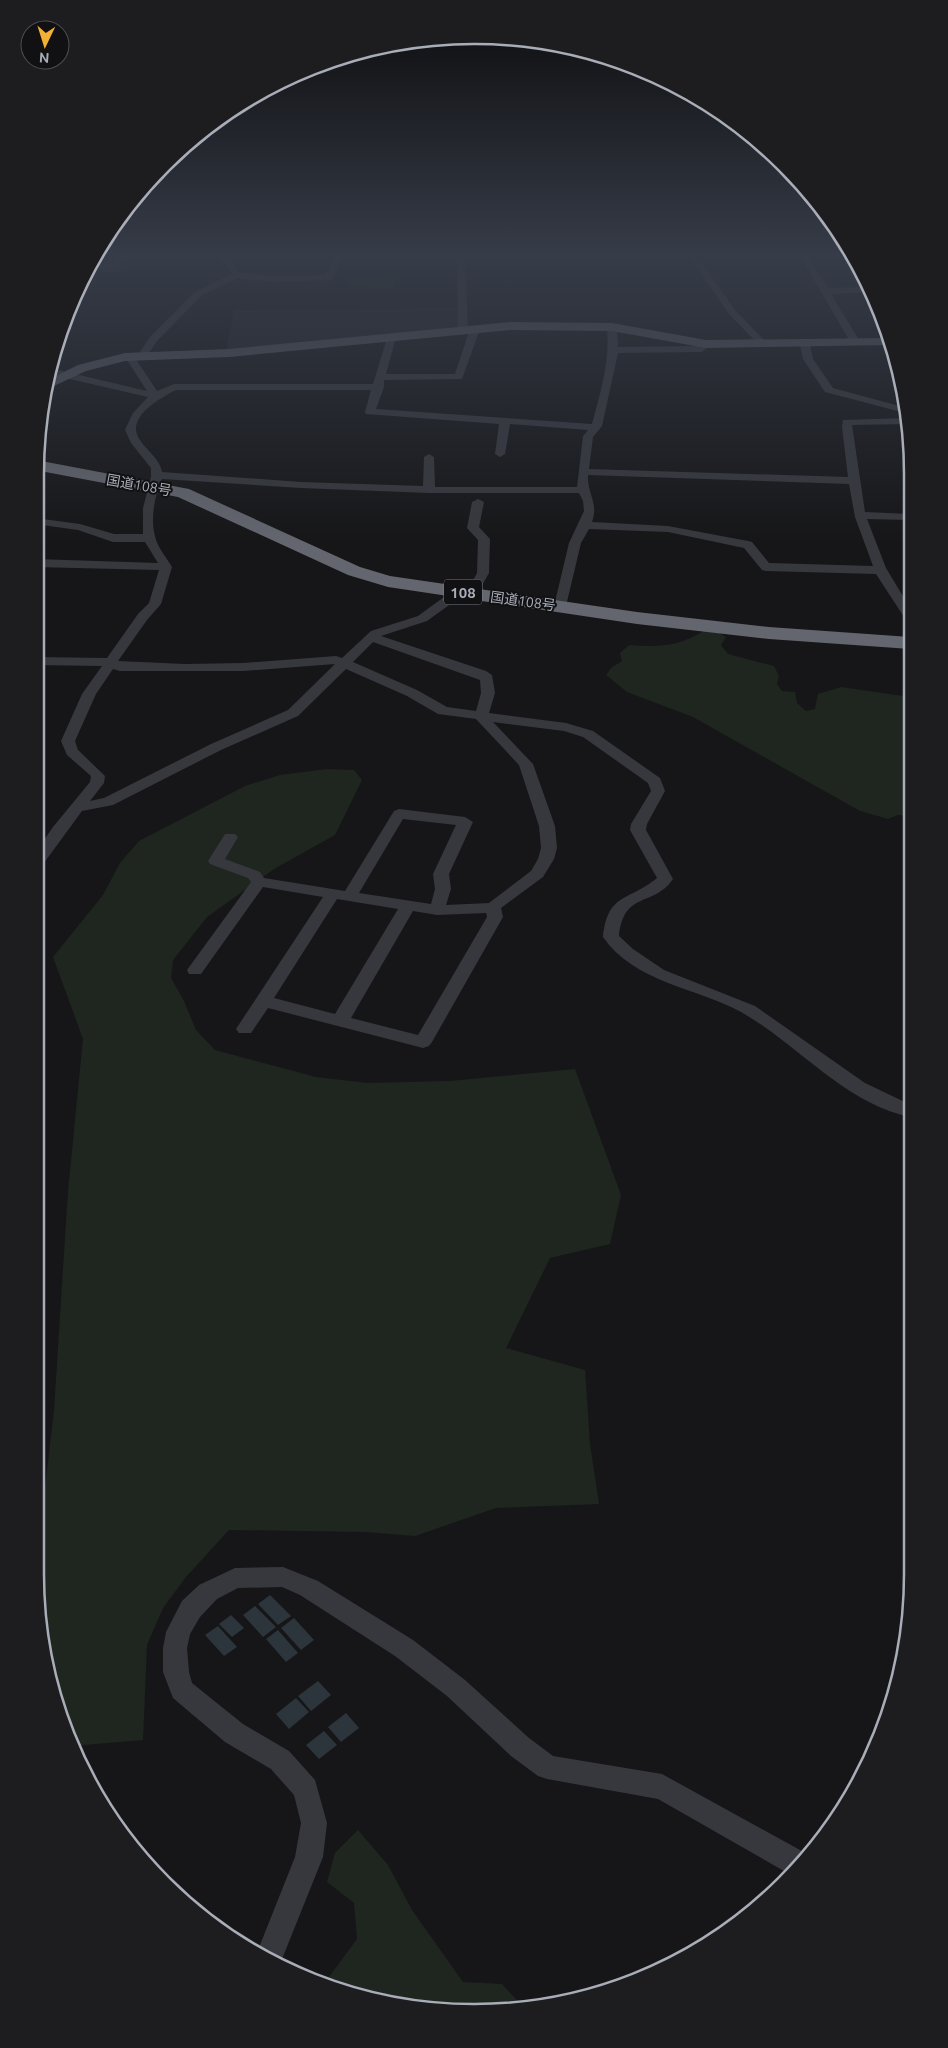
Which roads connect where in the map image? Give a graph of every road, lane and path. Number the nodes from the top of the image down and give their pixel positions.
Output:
1 (146, 352) edge
2 (243, 352) edge
3 (387, 352) edge
4 (465, 352) edge
5 (614, 352) edge
6 (806, 352) edge
7 (144, 355) junction
8 (130, 357) junction
9 (56, 372) edge
10 (68, 375) junction
11 (54, 382) edge
12 (380, 382) junction
13 (155, 396) junction
14 (900, 410) edge
15 (505, 421) junction
16 (901, 421) edge
17 (595, 427) junction
18 (500, 454) dead end
19 (429, 457) dead end
20 (44, 466) edge
21 (582, 472) junction
22 (155, 481) junction
23 (854, 481) junction
24 (429, 490) junction
25 (582, 490) junction
26 (478, 502) dead end
27 (861, 516) junction
28 (904, 517) edge
29 (44, 522) edge
30 (584, 524) junction
31 (150, 538) junction
32 (44, 563) edge
33 (166, 567) junction
34 (881, 570) junction
35 (466, 592) junction
36 (560, 606) junction
37 (904, 609) edge
38 (370, 637) junction
39 (904, 643) edge
40 (44, 661) edge
41 (110, 662) junction
42 (343, 662) junction
43 (481, 717) junction
44 (78, 807) junction
45 (230, 837) dead end
46 (44, 851) edge
47 (259, 882) junction
48 (332, 894) junction
49 (349, 897) junction
50 (408, 906) junction
51 (493, 907) junction
52 (437, 910) junction
53 (195, 970) dead end
54 (263, 1001) junction
55 (340, 1021) junction
56 (245, 1029) dead end
57 (904, 1108) edge
58 (794, 1861) edge
59 (270, 1953) edge

1 - 7 street
2 - 7 main road
3 - 12 street
4 - 12 street
5 - 17 street
6 - 14 street
7 - 8 main road
8 - 10 main road
8 - 13 street
9 - 10 street
10 - 11 main road
10 - 13 street
12 - 13 street
12 - 15 street
13 - 22 street
15 - 17 street
15 - 18 street
16 - 23 street
17 - 21 street
19 - 24 street
20 - 22 highway, 国道108号 / 108
21 - 23 street
21 - 25 street
22 - 24 street
22 - 31 street
22 - 35 highway, 国道108号 / 108
23 - 27 street
24 - 25 street
25 - 30 street
26 - 35 street
27 - 28 street
27 - 34 street
29 - 31 street
30 - 34 street
30 - 36 street
31 - 33 street
32 - 33 street
33 - 41 street
34 - 37 street
35 - 36 highway, 国道108号 / 108
35 - 38 street
36 - 39 highway, 国道108号 / 108
38 - 42 street
38 - 43 street
40 - 41 street
41 - 42 street
41 - 44 street
42 - 43 street
42 - 44 street
43 - 51 street
43 - 57 street
44 - 46 street
45 - 47 street
47 - 48 street
47 - 53 street
48 - 49 street
48 - 54 street
49 - 50 street
49 - 52 street
50 - 52 street
50 - 55 street
51 - 52 street
51 - 55 street
54 - 55 street
54 - 56 street
58 - 59 street

